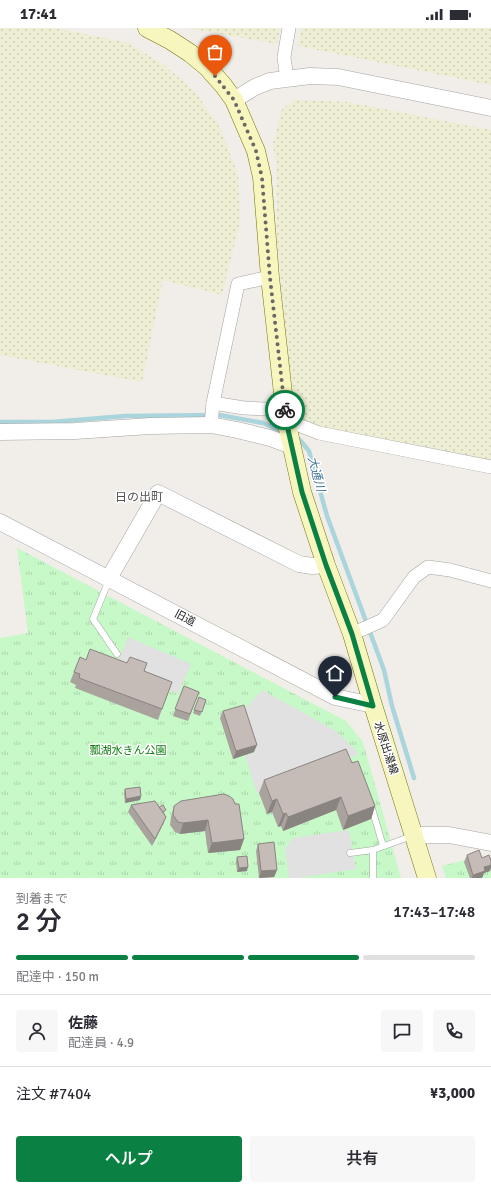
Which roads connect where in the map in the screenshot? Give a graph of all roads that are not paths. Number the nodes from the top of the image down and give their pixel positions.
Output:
1 (147, 28) edge
2 (289, 28) edge
3 (287, 79) junction
4 (234, 100) junction
5 (491, 108) edge
6 (270, 278) junction
7 (213, 403) junction
8 (286, 418) junction
9 (211, 425) junction
10 (0, 432) edge
11 (292, 444) junction
12 (491, 467) edge
13 (0, 522) edge
14 (326, 565) junction
15 (109, 578) junction
16 (491, 581) edge
17 (352, 634) junction
18 (116, 654) dead end
19 (373, 706) junction
20 (368, 796) edge
21 (414, 835) junction
22 (491, 843) edge
23 (383, 846) junction
24 (373, 850) junction
25 (350, 853) dead end
26 (373, 878) edge
27 (427, 878) edge

1 - 4 main road, 水原出湯線
2 - 3 street
3 - 4 street
3 - 5 street
4 - 6 main road, 水原出湯線
6 - 7 street
6 - 8 main road, 水原出湯線
7 - 8 street
7 - 9 street
8 - 11 main road, 水原出湯線
8 - 12 street
9 - 10 street
9 - 11 street
11 - 14 main road, 水原出湯線
13 - 15 street, 旧道
14 - 15 street
14 - 17 main road, 水原出湯線
15 - 18 lane
15 - 19 street, 旧道
16 - 17 street
17 - 19 main road, 水原出湯線
19 - 21 main road, 水原出湯線
20 - 23 lane
21 - 22 street
21 - 23 lane
21 - 27 main road, 水原出湯線
23 - 24 lane
24 - 25 lane
24 - 26 lane

